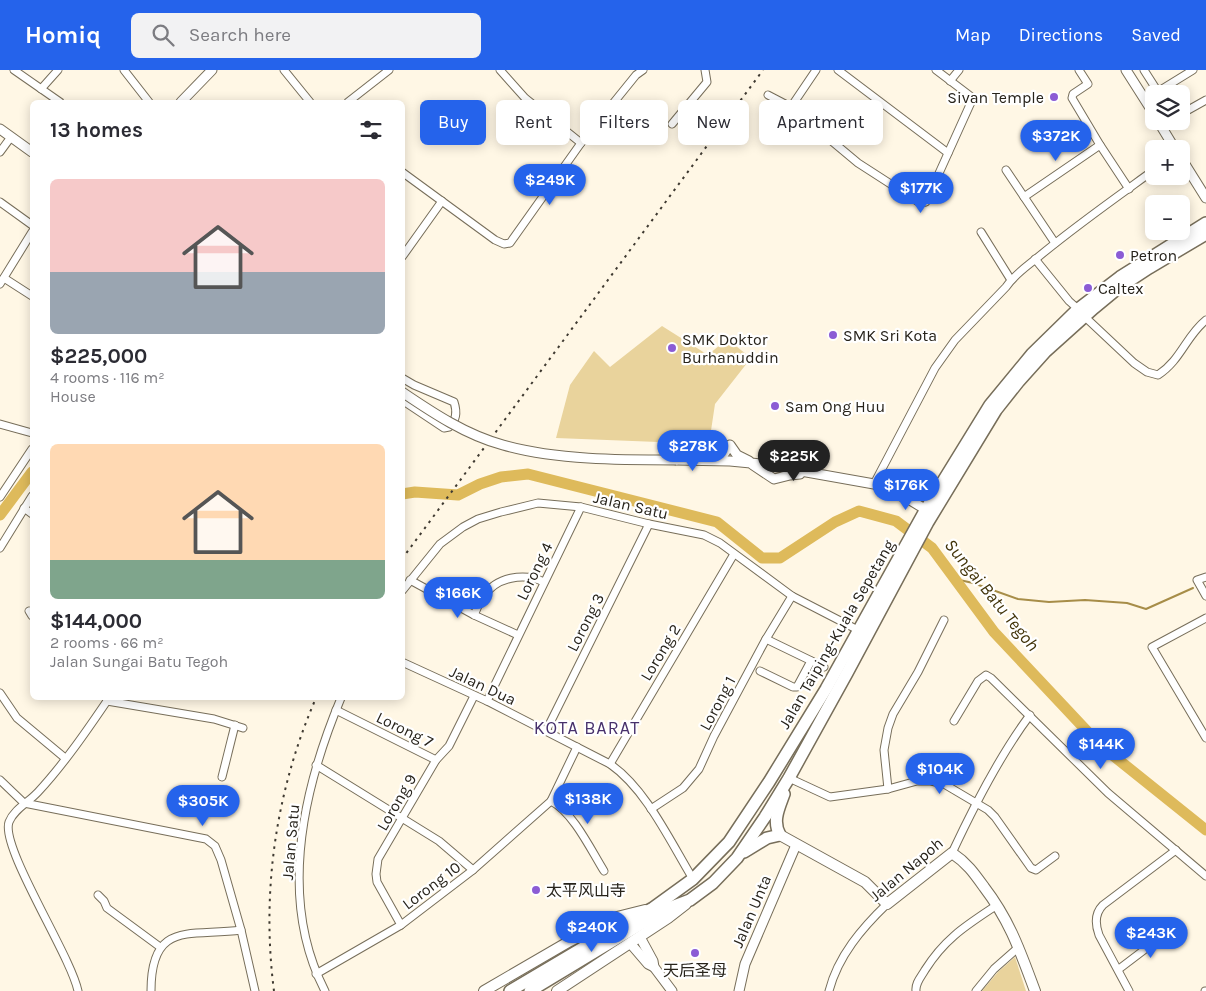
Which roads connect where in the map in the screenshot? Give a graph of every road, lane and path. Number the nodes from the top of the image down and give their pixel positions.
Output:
1 (14, 70) edge
2 (58, 70) edge
3 (124, 70) edge
4 (284, 70) edge
5 (389, 70) edge
6 (500, 70) edge
7 (643, 70) edge
8 (705, 70) edge
9 (816, 70) edge
10 (838, 70) edge
11 (936, 70) edge
12 (959, 70) edge
13 (1079, 70) edge
14 (1126, 70) edge
15 (1144, 70) edge
16 (1193, 70) edge
17 (206, 72) edge
18 (633, 73) edge
19 (1184, 73) edge
20 (950, 81) junction
21 (1151, 85) edge
22 (1167, 85) edge
23 (41, 89) junction
24 (768, 95) dead end
25 (1144, 99) edge
26 (57, 100) edge
27 (147, 100) edge
28 (183, 100) edge
29 (308, 100) edge
30 (351, 100) edge
31 (613, 100) edge
32 (778, 100) edge
33 (796, 100) edge
34 (1206, 100) edge
35 (1190, 109) edge
36 (672, 124) dead end
37 (0, 129) edge
38 (11, 137) junction
39 (580, 142) edge
40 (580, 144) edge
41 (836, 145) edge
42 (1100, 145) junction
43 (30, 151) edge
44 (0, 152) edge
45 (948, 153) junction
46 (1006, 170) dead end
47 (1190, 172) edge
48 (405, 174) edge
49 (1145, 177) edge
50 (1129, 189) junction
51 (1024, 197) junction
52 (1206, 198) edge
53 (442, 201) junction
54 (0, 202) edge
55 (30, 224) edge
56 (981, 232) dead end
57 (1206, 232) edge
58 (30, 235) edge
59 (1055, 243) junction
60 (405, 253) edge
61 (1035, 259) junction
62 (1011, 280) junction
63 (1, 282) edge
64 (30, 295) edge
65 (1081, 313) junction
66 (1206, 320) edge
67 (405, 380) edge
68 (405, 394) edge
69 (405, 402) edge
70 (0, 424) edge
71 (30, 432) edge
72 (30, 452) edge
73 (710, 461) junction
74 (750, 464) junction
75 (761, 464) junction
76 (810, 474) junction
77 (874, 484) junction
78 (0, 497) edge
79 (30, 499) edge
80 (581, 507) junction
81 (24, 508) junction
82 (30, 512) edge
83 (927, 516) junction
84 (649, 524) junction
85 (913, 541) junction
86 (0, 548) edge
87 (734, 554) junction
88 (1206, 578) edge
89 (410, 580) junction
90 (544, 582) junction
91 (405, 587) edge
92 (1205, 594) edge
93 (792, 596) junction
94 (474, 615) junction
95 (944, 620) dead end
96 (1205, 621) edge
97 (858, 630) junction
98 (518, 635) junction
99 (766, 639) junction
100 (811, 661) junction
101 (405, 663) edge
102 (824, 667) dead end
103 (760, 671) dead end
104 (0, 693) edge
105 (474, 696) junction
106 (340, 700) edge
107 (107, 701) edge
108 (487, 701) junction
109 (336, 710) junction
110 (1030, 715) junction
111 (954, 721) dead end
112 (235, 725) junction
113 (243, 728) dead end
114 (546, 731) junction
115 (1206, 737) edge
116 (576, 747) junction
117 (65, 758) junction
118 (436, 760) junction
119 (610, 764) junction
120 (316, 765) junction
121 (222, 777) dead end
122 (789, 778) junction
123 (0, 780) edge
124 (888, 789) junction
125 (551, 801) junction
126 (24, 803) junction
127 (977, 803) junction
128 (651, 809) junction
129 (403, 818) junction
130 (780, 835) junction
131 (729, 842) junction
132 (796, 844) junction
133 (745, 846) junction
134 (1176, 850) junction
135 (952, 853) junction
136 (1055, 856) dead end
137 (737, 858) junction
138 (473, 870) junction
139 (604, 871) dead end
140 (1206, 876) edge
141 (693, 879) junction
142 (98, 895) dead end
143 (690, 900) junction
144 (887, 904) junction
145 (997, 904) junction
146 (653, 908) junction
147 (401, 925) junction
148 (241, 930) junction
149 (1169, 931) dead end
150 (640, 937) junction
151 (630, 943) junction
152 (160, 947) junction
153 (1019, 947) junction
154 (654, 967) junction
155 (1119, 970) junction
156 (316, 974) junction
157 (737, 989) edge
158 (78, 991) edge
159 (151, 991) edge
160 (255, 991) edge
161 (325, 991) edge
162 (484, 991) edge
163 (510, 991) edge
164 (530, 991) edge
165 (557, 991) edge
166 (672, 991) edge
167 (829, 991) edge
168 (916, 991) edge
169 (976, 991) edge
170 (1035, 991) edge
171 (1129, 991) edge

1 - 23 street
2 - 23 street
3 - 27 street
4 - 29 street
5 - 30 street
6 - 39 street
7 - 18 street
8 - 36 street
9 - 33 street
10 - 45 street
11 - 20 street
12 - 20 street
13 - 42 street
14 - 25 street
15 - 21 street
16 - 19 street
17 - 28 street
18 - 31 street
19 - 22 street
20 - 45 street
23 - 26 street
24 - 32 street
34 - 35 street
37 - 38 street
38 - 43 street
38 - 44 street
40 - 53 street
41 - 45 street
42 - 50 street
42 - 51 street
46 - 51 street
47 - 52 street
48 - 53 street
49 - 50 street
50 - 59 street
51 - 59 street
53 - 60 street
54 - 55 street
56 - 62 street
57 - 65 main road, Jalan Taiping-Kuala Sepetang
58 - 63 street
59 - 61 street
61 - 62 street
61 - 65 street
62 - 77 street
63 - 64 street
65 - 66 street
65 - 83 main road, Jalan Taiping-Kuala Sepetang
67 - 69 street
68 - 73 street, bridge
70 - 71 street
72 - 78 street
73 - 74 street
73 - 75 street
74 - 75 street
74 - 76 street
75 - 76 street
76 - 77 street
77 - 83 street
79 - 81 street
80 - 84 street, Jalan Satu
80 - 89 street, Jalan Satu
80 - 90 street, Lorong 4
81 - 82 street
81 - 86 street
83 - 85 main road, Jalan Taiping-Kuala Sepetang
84 - 87 street, Jalan Satu
84 - 114 street, Lorong 3
85 - 97 main road, Jalan Taiping-Kuala Sepetang
85 - 122 main road, Jalan Taiping-Kuala Sepetang
87 - 93 street, Jalan Satu
87 - 119 street, Lorong 2
88 - 92 street
89 - 91 street, Jalan Satu
89 - 94 street
90 - 94 street
90 - 98 street, Lorong 4
93 - 97 street, Jalan Satu
93 - 99 street, Lorong 1
94 - 98 street
95 - 124 street
96 - 115 street
97 - 131 main road, Jalan Taiping-Kuala Sepetang
98 - 108 street, Lorong 4
99 - 100 street
99 - 128 street, Lorong 1
100 - 102 street
100 - 103 street
101 - 105 street, Jalan Dua
104 - 117 street
105 - 108 street, Jalan Dua
105 - 118 street, Lorong 9
106 - 109 street, Jalan Satu
107 - 112 street
107 - 117 street
108 - 114 street, Jalan Dua
109 - 118 street, Lorong 7
109 - 120 street, Jalan Satu
110 - 111 street
110 - 127 street, Jalan Napoh
110 - 134 street
112 - 113 street
112 - 121 street
114 - 116 street, Jalan Dua
116 - 119 street, Jalan Dua
116 - 125 street, Lorong 10
117 - 126 street
118 - 129 street, Lorong 9
119 - 128 street, Jalan Dua
120 - 129 street
120 - 156 street, Jalan Satu
122 - 124 street
122 - 130 main road
122 - 133 main road, Jalan Taiping-Kuala Sepetang
123 - 126 street
124 - 127 street
125 - 138 street, Lorong 10
125 - 139 street
126 - 148 street
126 - 158 street
127 - 135 street, Jalan Napoh
127 - 136 street
128 - 141 street, Jalan Dua
129 - 138 street
129 - 147 street, Lorong 9
130 - 132 main road
130 - 137 main road
131 - 133 main road
131 - 141 main road, Jalan Taiping-Kuala Sepetang
132 - 144 main road
132 - 157 street, Jalan Unta
133 - 137 main road, Jalan Taiping-Kuala Sepetang
134 - 140 street
134 - 155 street
135 - 144 main road, Jalan Napoh
135 - 145 main road
137 - 143 main road, Jalan Taiping-Kuala Sepetang
138 - 147 street, Lorong 10
141 - 146 main road, Jalan Taiping-Kuala Sepetang
142 - 152 street
143 - 150 main road
143 - 164 main road, Jalan Taiping-Kuala Sepetang
144 - 167 street, Jalan Napoh
145 - 153 main road
145 - 168 street
146 - 162 main road
146 - 163 main road, Jalan Taiping-Kuala Sepetang
147 - 156 street, Lorong 10
148 - 152 street
148 - 160 street
149 - 155 street
150 - 151 main road
150 - 154 street
151 - 154 street
151 - 165 main road
152 - 159 street
153 - 169 street
153 - 170 main road
154 - 166 street
155 - 171 street
156 - 161 street, Jalan Satu

